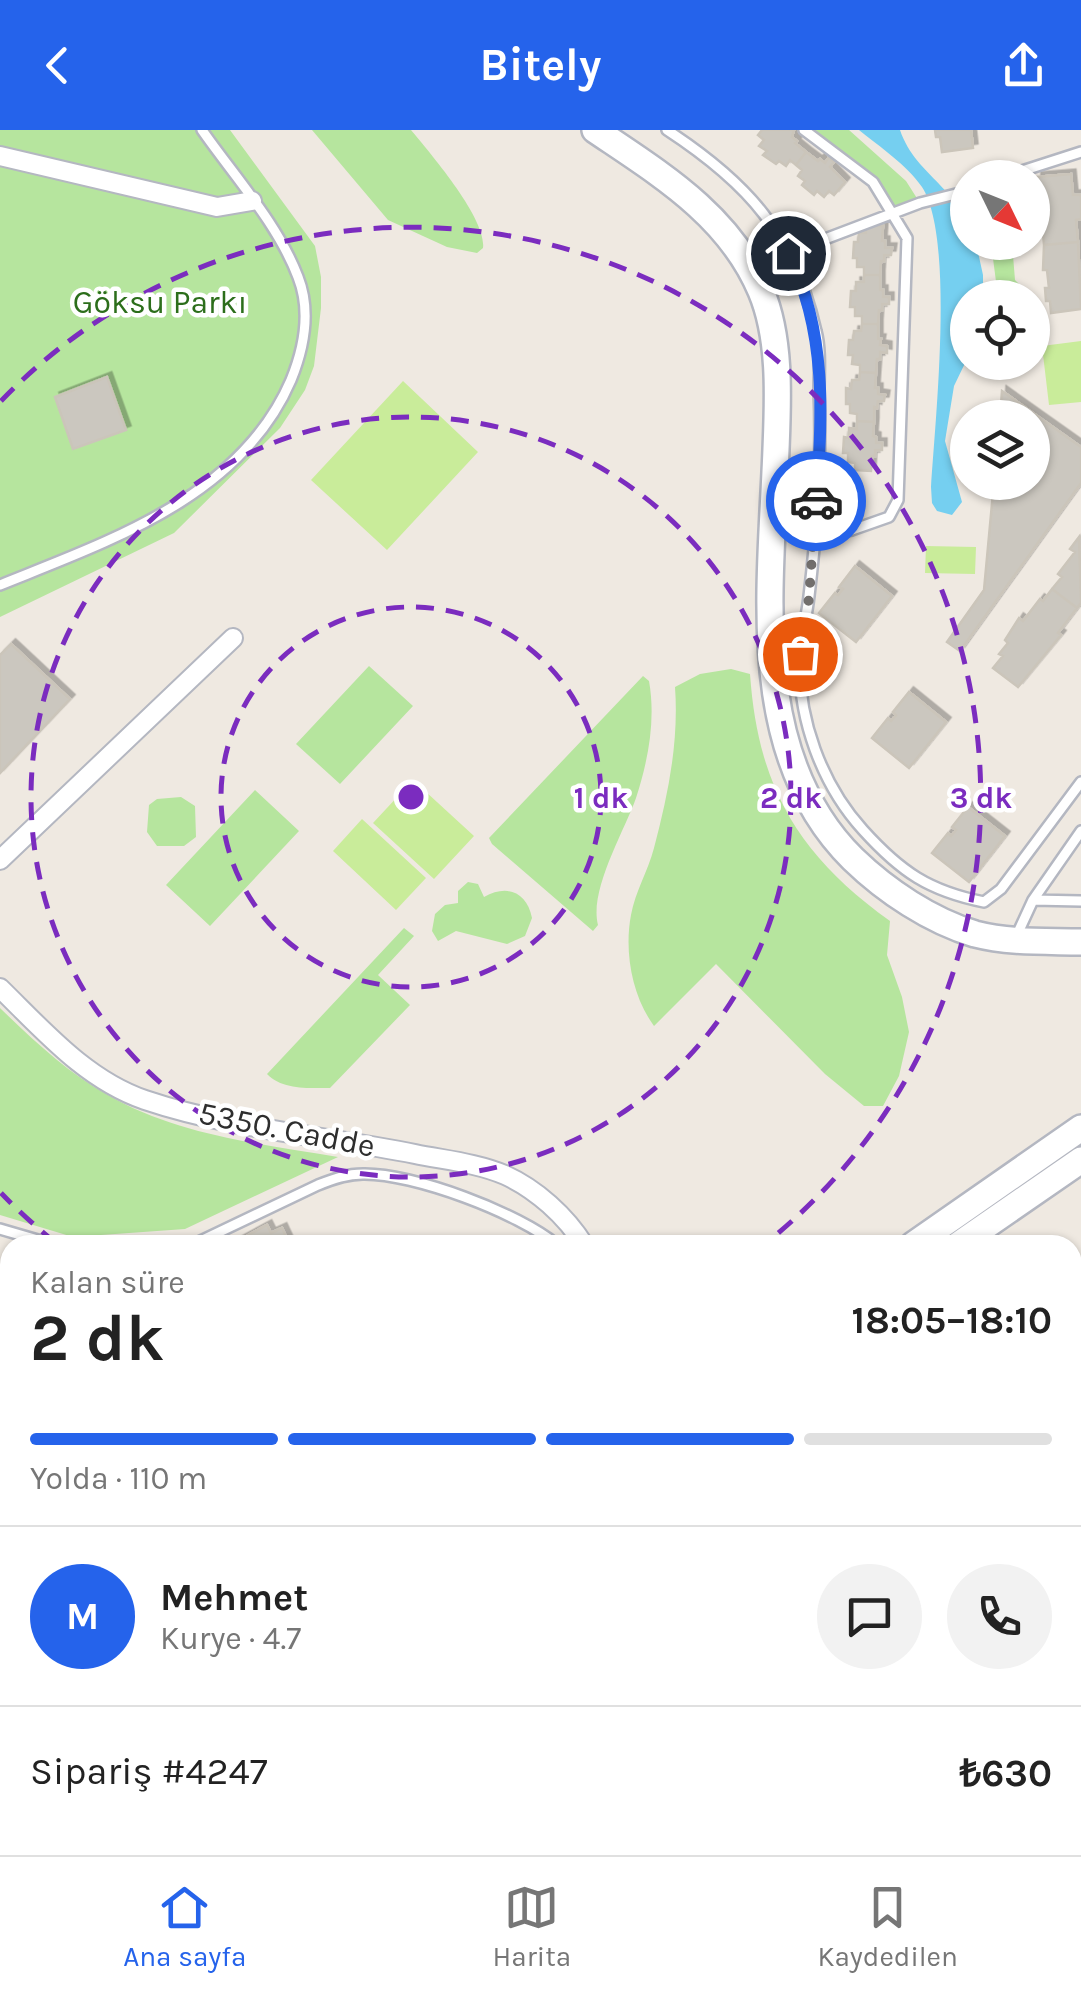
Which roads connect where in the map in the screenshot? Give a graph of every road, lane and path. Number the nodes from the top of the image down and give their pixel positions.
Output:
1 (202, 130) edge
2 (595, 130) edge
3 (667, 130) edge
4 (804, 130) edge
5 (1081, 152) edge
6 (0, 156) edge
7 (1050, 162) edge
8 (950, 196) edge
9 (252, 202) junction
10 (893, 213) junction
11 (788, 253) junction
12 (752, 272) junction
13 (814, 536) junction
14 (0, 585) edge
15 (233, 638) dead end
16 (1081, 782) edge
17 (1081, 830) edge
18 (0, 860) edge
19 (1032, 900) junction
20 (1081, 901) edge
21 (1014, 940) junction
22 (1081, 942) edge
23 (0, 988) edge
24 (1081, 1128) edge
25 (1081, 1160) edge
26 (213, 1235) edge
27 (544, 1235) edge
28 (576, 1235) edge
29 (927, 1235) edge
30 (972, 1235) edge

1 - 9 lane
2 - 12 street
3 - 11 lane
4 - 10 lane
5 - 7 lane
6 - 9 street
8 - 10 lane
9 - 14 lane
10 - 11 lane
10 - 13 lane
11 - 12 lane
11 - 13 lane
12 - 21 street
13 - 16 lane
15 - 18 street
17 - 19 lane
19 - 20 lane
19 - 21 lane
21 - 22 street
23 - 28 street, 5350. Cadde
24 - 29 street
25 - 30 street
26 - 27 lane

